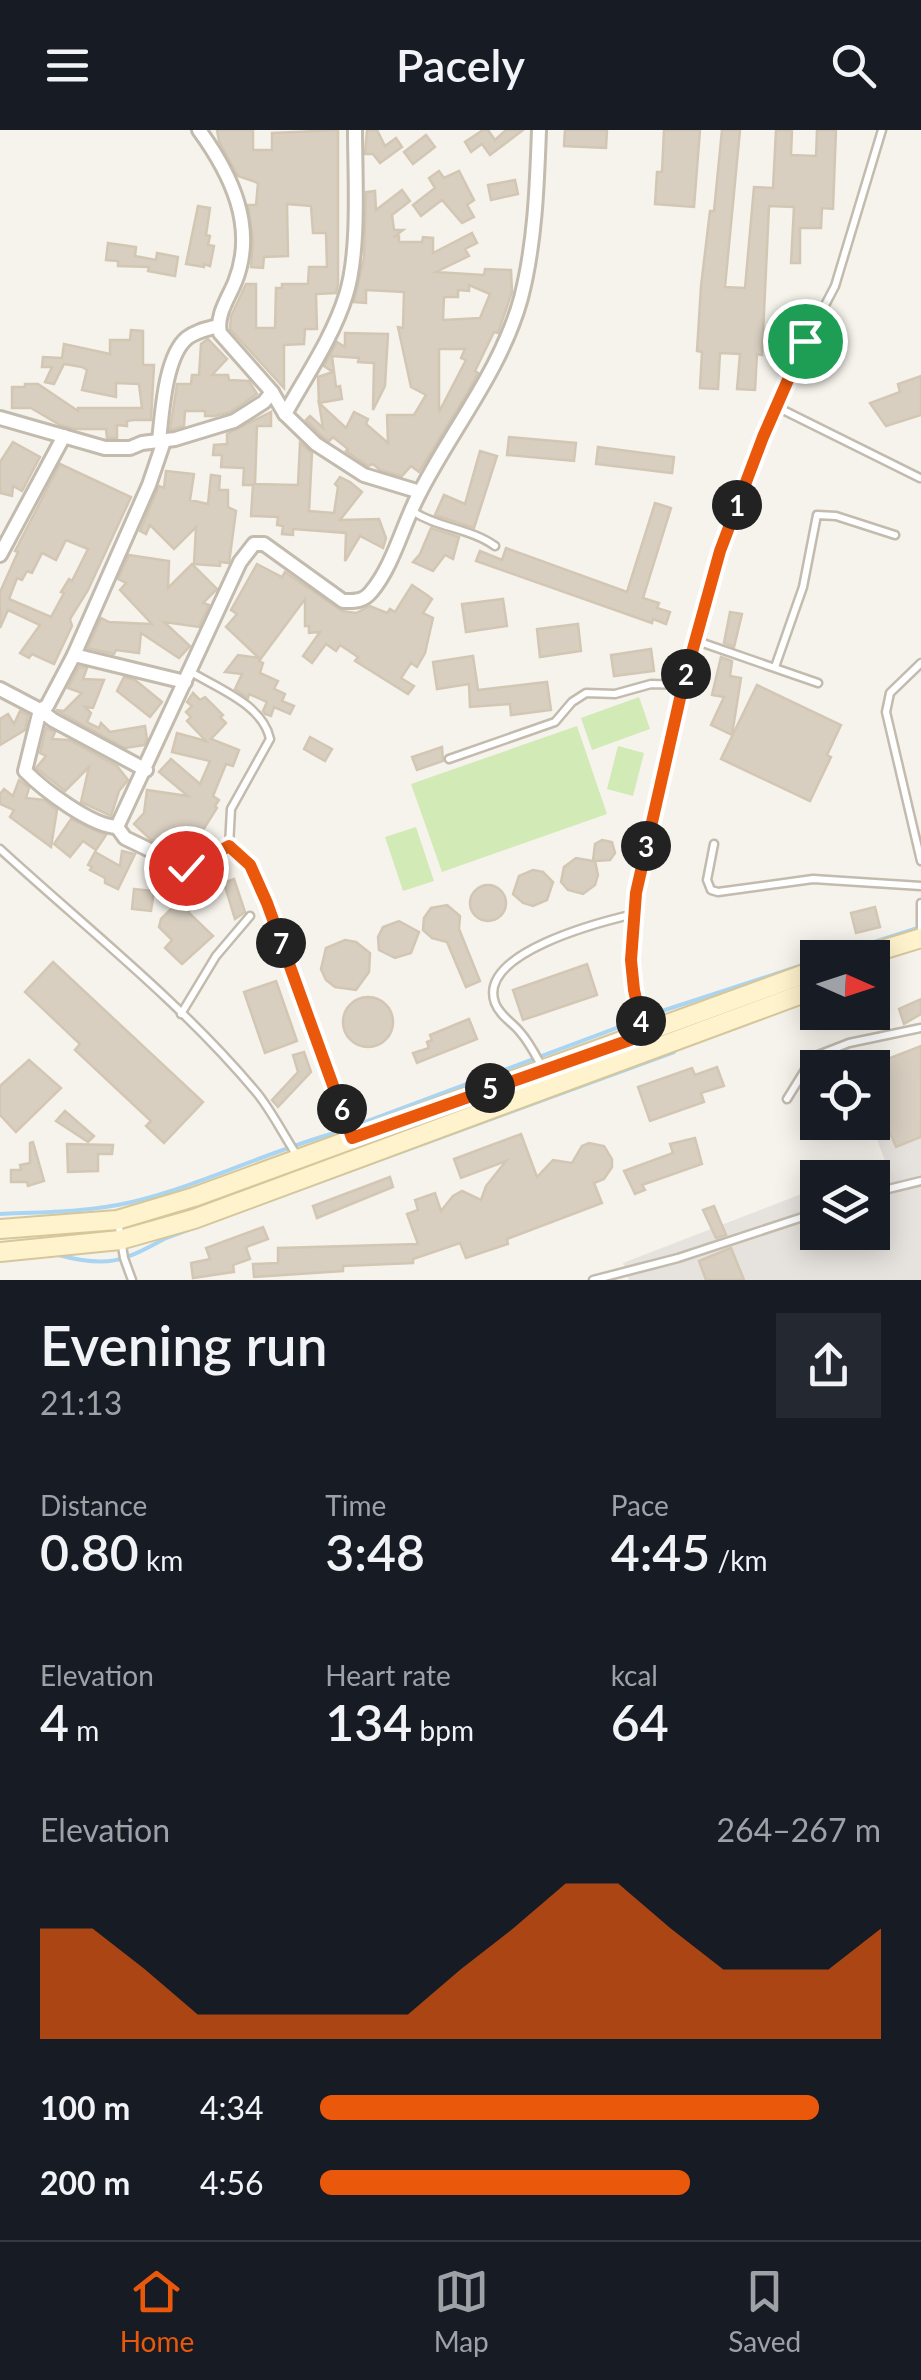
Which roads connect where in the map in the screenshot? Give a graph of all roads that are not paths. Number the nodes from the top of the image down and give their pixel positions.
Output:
1 (199, 130) edge
2 (354, 130) edge
3 (538, 130) edge
4 (882, 130) edge
5 (218, 326) junction
6 (272, 392) junction
7 (776, 407) junction
8 (285, 414) junction
9 (0, 418) edge
10 (64, 436) junction
11 (162, 441) junction
12 (920, 478) edge
13 (420, 492) junction
14 (411, 510) junction
15 (896, 535) dead end
16 (495, 546) dead end
17 (0, 555) edge
18 (696, 641) junction
19 (74, 654) junction
20 (921, 662) edge
21 (775, 667) junction
22 (188, 677) junction
23 (818, 683) dead end
24 (683, 685) junction
25 (0, 689) edge
26 (40, 710) junction
27 (448, 759) dead end
28 (146, 770) junction
29 (117, 827) junction
30 (714, 844) dead end
31 (229, 846) junction
32 (0, 848) edge
33 (921, 861) edge
34 (921, 886) edge
35 (921, 903) edge
36 (634, 914) junction
37 (250, 916) dead end
38 (921, 938) edge
39 (890, 948) edge
40 (890, 954) edge
41 (800, 977) edge
42 (800, 994) edge
43 (182, 1014) junction
44 (921, 1028) edge
45 (645, 1044) junction
46 (544, 1068) junction
47 (787, 1099) dead end
48 (352, 1138) junction
49 (299, 1158) junction
50 (921, 1182) edge
51 (890, 1190) edge
52 (800, 1218) edge
53 (117, 1220) junction
54 (0, 1229) edge
55 (120, 1240) junction
56 (0, 1252) edge
57 (132, 1280) edge
58 (593, 1280) edge

1 - 5 street
2 - 8 street
3 - 13 street
4 - 7 lane
5 - 6 street
5 - 11 street
6 - 8 street
6 - 11 street
7 - 12 lane
7 - 18 lane
8 - 13 street
9 - 10 street
10 - 11 street
10 - 17 street
11 - 19 street
13 - 14 street
14 - 16 lane
14 - 22 street
15 - 21 lane
18 - 21 lane
18 - 24 lane
19 - 22 street
19 - 26 street
20 - 33 lane
21 - 23 lane
22 - 28 street
22 - 31 lane
24 - 27 lane
24 - 36 lane
25 - 26 street
26 - 28 street
26 - 29 street
28 - 29 street
29 - 31 street
30 - 34 lane
31 - 48 lane
32 - 43 lane
35 - 38 lane
36 - 45 lane
36 - 46 lane
37 - 43 lane
38 - 39 main road
38 - 40 main road
41 - 45 main road
42 - 45 main road
43 - 49 lane
44 - 47 lane
45 - 46 main road
45 - 55 main road
46 - 48 main road
48 - 49 main road
49 - 53 main road
50 - 51 lane
52 - 58 lane
53 - 54 main road
53 - 55 lane
55 - 56 main road
55 - 57 lane

